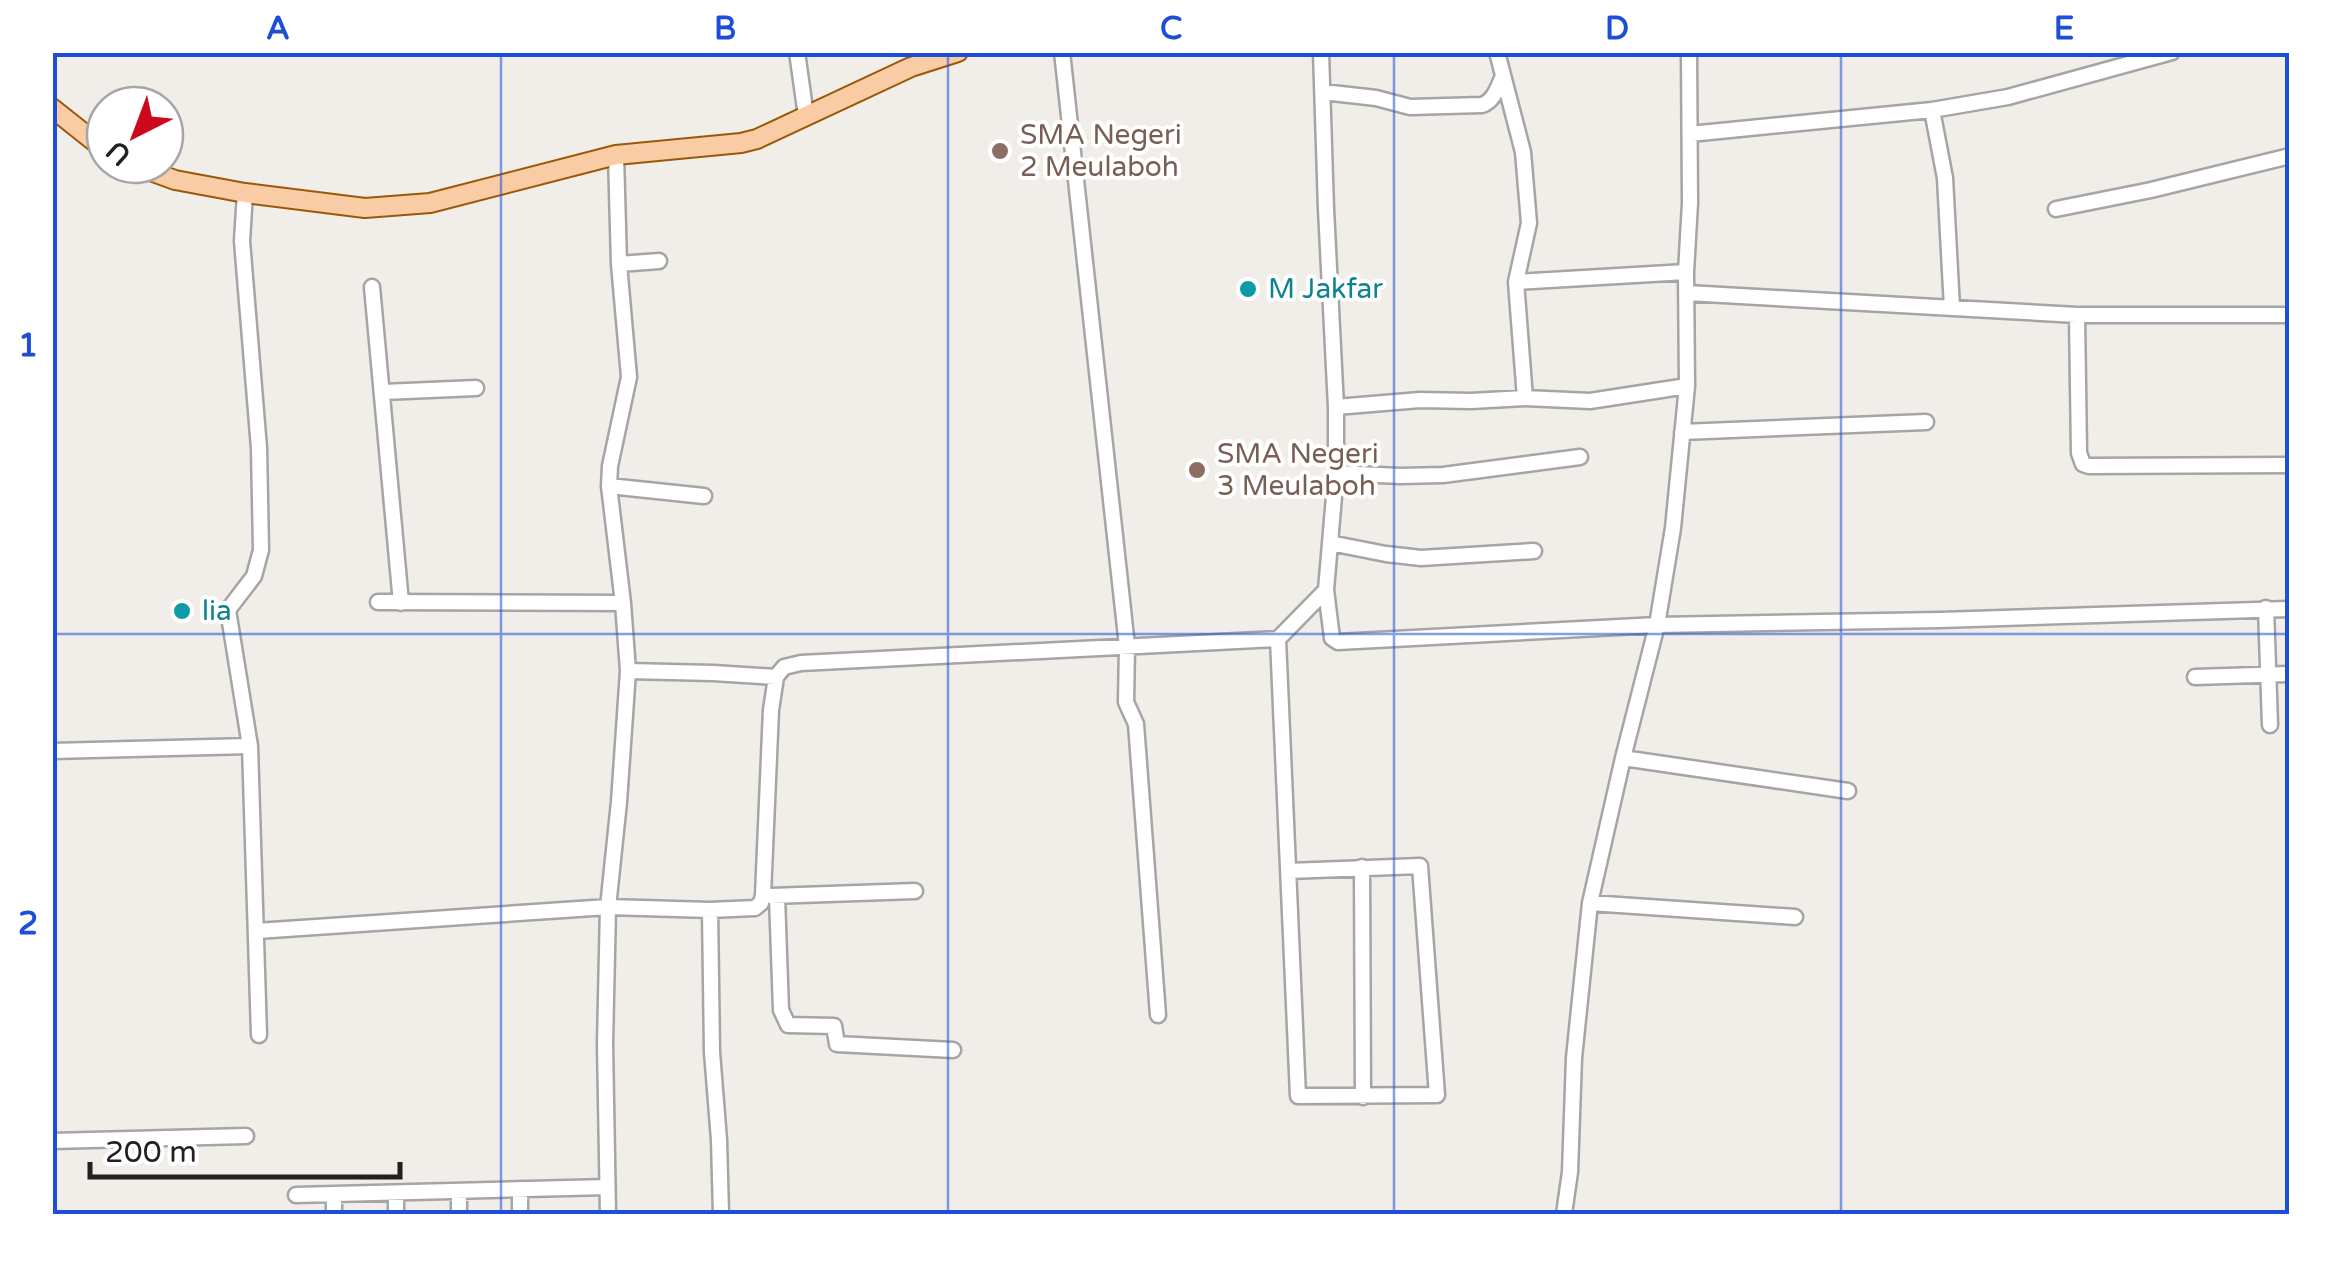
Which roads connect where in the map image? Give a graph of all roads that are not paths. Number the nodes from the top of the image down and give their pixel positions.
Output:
1 (798, 52) edge
2 (958, 52) edge
3 (1062, 52) edge
4 (1321, 52) edge
5 (1498, 52) edge
6 (1690, 52) edge
7 (2172, 52) edge
8 (1503, 76) junction
9 (1323, 92) junction
10 (52, 108) edge
11 (1932, 110) junction
12 (806, 116) junction
13 (85, 134) edge
14 (1690, 134) junction
15 (616, 155) junction
16 (2290, 156) edge
17 (185, 182) edge
18 (245, 193) junction
19 (2056, 209) dead end
20 (659, 261) dead end
21 (619, 264) junction
22 (1686, 272) junction
23 (1516, 282) junction
24 (372, 287) dead end
25 (1686, 293) junction
26 (1952, 308) junction
27 (2077, 315) junction
28 (2290, 315) edge
29 (1687, 386) junction
30 (476, 388) dead end
31 (383, 392) junction
32 (1525, 398) junction
33 (1336, 407) junction
34 (1926, 422) dead end
35 (1682, 432) junction
36 (1580, 456) dead end
37 (2290, 465) edge
38 (1336, 473) junction
39 (609, 486) junction
40 (704, 496) dead end
41 (1330, 543) junction
42 (1534, 551) dead end
43 (1326, 590) junction
44 (378, 602) dead end
45 (401, 602) junction
46 (623, 603) junction
47 (2266, 608) junction
48 (2290, 609) edge
49 (1657, 624) junction
50 (1278, 639) junction
51 (1126, 646) junction
52 (628, 671) junction
53 (2267, 674) junction
54 (2290, 674) edge
55 (2195, 677) dead end
56 (776, 678) junction
57 (2270, 724) dead end
58 (250, 746) junction
59 (52, 751) edge
60 (1623, 758) junction
61 (1848, 791) dead end
62 (1362, 867) junction
63 (1289, 871) junction
64 (915, 892) dead end
65 (770, 896) junction
66 (1590, 902) junction
67 (608, 908) junction
68 (710, 910) junction
69 (1795, 917) dead end
70 (256, 931) junction
71 (1158, 1015) dead end
72 (259, 1035) dead end
73 (953, 1050) dead end
74 (1363, 1097) junction
75 (246, 1136) dead end
76 (52, 1141) edge
77 (607, 1187) junction
78 (520, 1190) junction
79 (459, 1191) junction
80 (396, 1194) junction
81 (296, 1195) dead end
82 (334, 1196) junction
83 (334, 1214) edge
84 (396, 1214) edge
85 (459, 1214) edge
86 (520, 1214) edge
87 (608, 1214) edge
88 (721, 1214) edge
89 (1564, 1214) edge

1 - 12 street
2 - 12 main road
3 - 51 street
4 - 9 street
5 - 8 street
6 - 14 street
7 - 11 street
8 - 9 street
8 - 23 street
9 - 33 street
10 - 13 main road
11 - 14 street
11 - 26 street
12 - 15 main road
14 - 22 street
15 - 18 main road
15 - 21 street
16 - 19 street
17 - 18 main road
18 - 58 street
20 - 21 street
21 - 39 street
22 - 23 street
22 - 25 street
23 - 32 street
24 - 31 street
25 - 26 street
25 - 29 street
26 - 27 street
27 - 28 street
27 - 37 street
29 - 32 street
29 - 35 street
30 - 31 street
31 - 45 street
32 - 33 street
33 - 38 street
34 - 35 street
35 - 49 street
36 - 38 street
38 - 41 street
39 - 40 street
39 - 46 street
41 - 42 street
41 - 43 street
43 - 49 street
43 - 50 street
44 - 45 street
45 - 46 street
46 - 52 street
47 - 48 street
47 - 49 street
47 - 53 street
49 - 60 street
50 - 51 street
50 - 63 street
51 - 56 street
51 - 71 street
52 - 56 street
52 - 67 street
53 - 54 street
53 - 55 street
53 - 57 street
56 - 65 street
58 - 59 street
58 - 70 street
60 - 61 street
60 - 66 street
62 - 63 street
62 - 74 street
62 - 74 street
63 - 74 street
64 - 65 street
65 - 68 street
65 - 73 street
66 - 69 street
66 - 89 street
67 - 68 street
67 - 70 street
67 - 77 street
68 - 88 street
70 - 72 street
75 - 76 street
77 - 78 street
77 - 87 street
78 - 79 street
78 - 86 street
79 - 80 street
79 - 85 street
80 - 82 street
80 - 84 street
81 - 82 street
82 - 83 street

